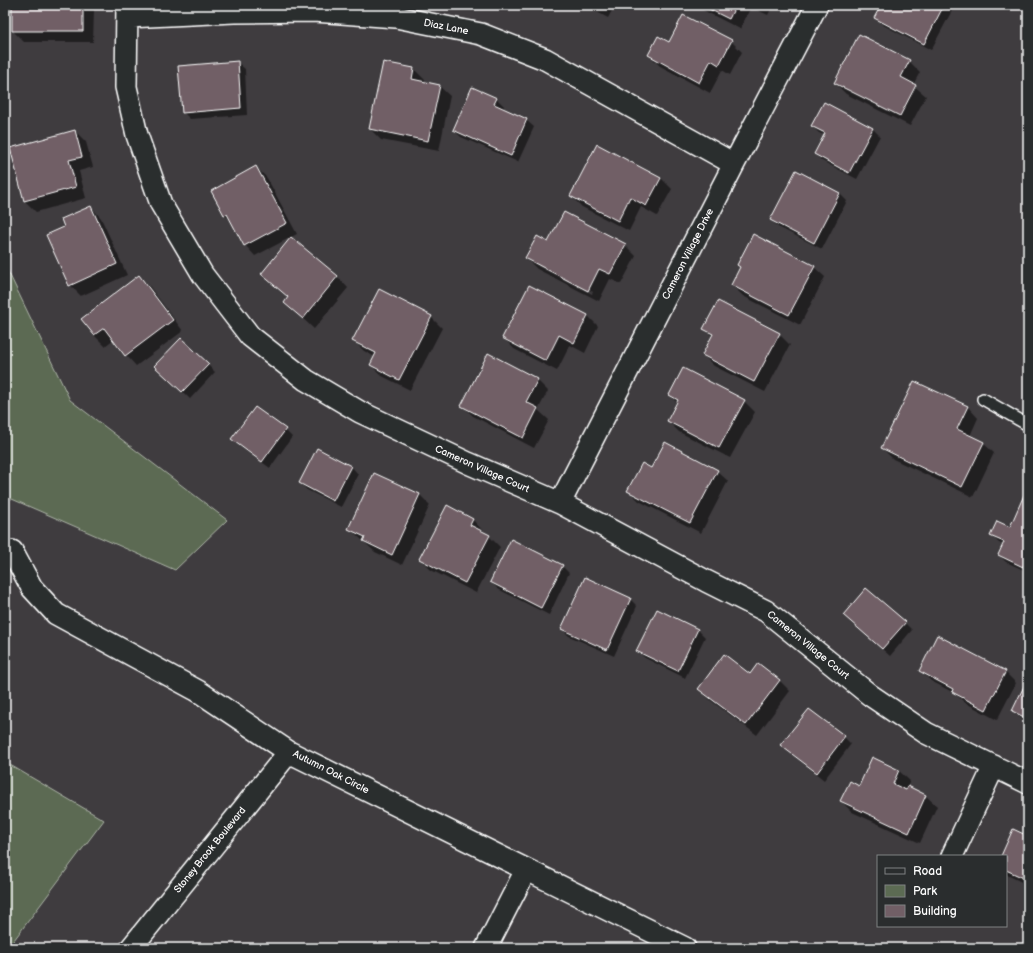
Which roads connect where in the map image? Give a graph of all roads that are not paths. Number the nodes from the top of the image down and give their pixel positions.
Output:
1 (817, 5) edge
2 (127, 11) edge
3 (734, 164) junction
4 (983, 399) dead end
5 (1028, 425) edge
6 (560, 503) junction
7 (12, 551) dead end
8 (289, 752) junction
9 (994, 766) junction
10 (1028, 783) edge
11 (952, 855) edge
12 (526, 870) junction
13 (130, 948) edge
14 (486, 948) edge
15 (685, 948) edge

1 - 3 street, Cameron Village Drive
2 - 3 street, Diaz Lane
2 - 6 street, Cameron Village Court
3 - 6 street, Cameron Village Drive
4 - 5 lane
6 - 9 street, Cameron Village Court
7 - 8 street, Autumn Oak Circle
8 - 12 street, Autumn Oak Circle
8 - 13 street, Stoney Brook Boulevard
9 - 10 street, Cameron Village Court
9 - 11 street
12 - 14 street
12 - 15 street, Autumn Oak Circle

